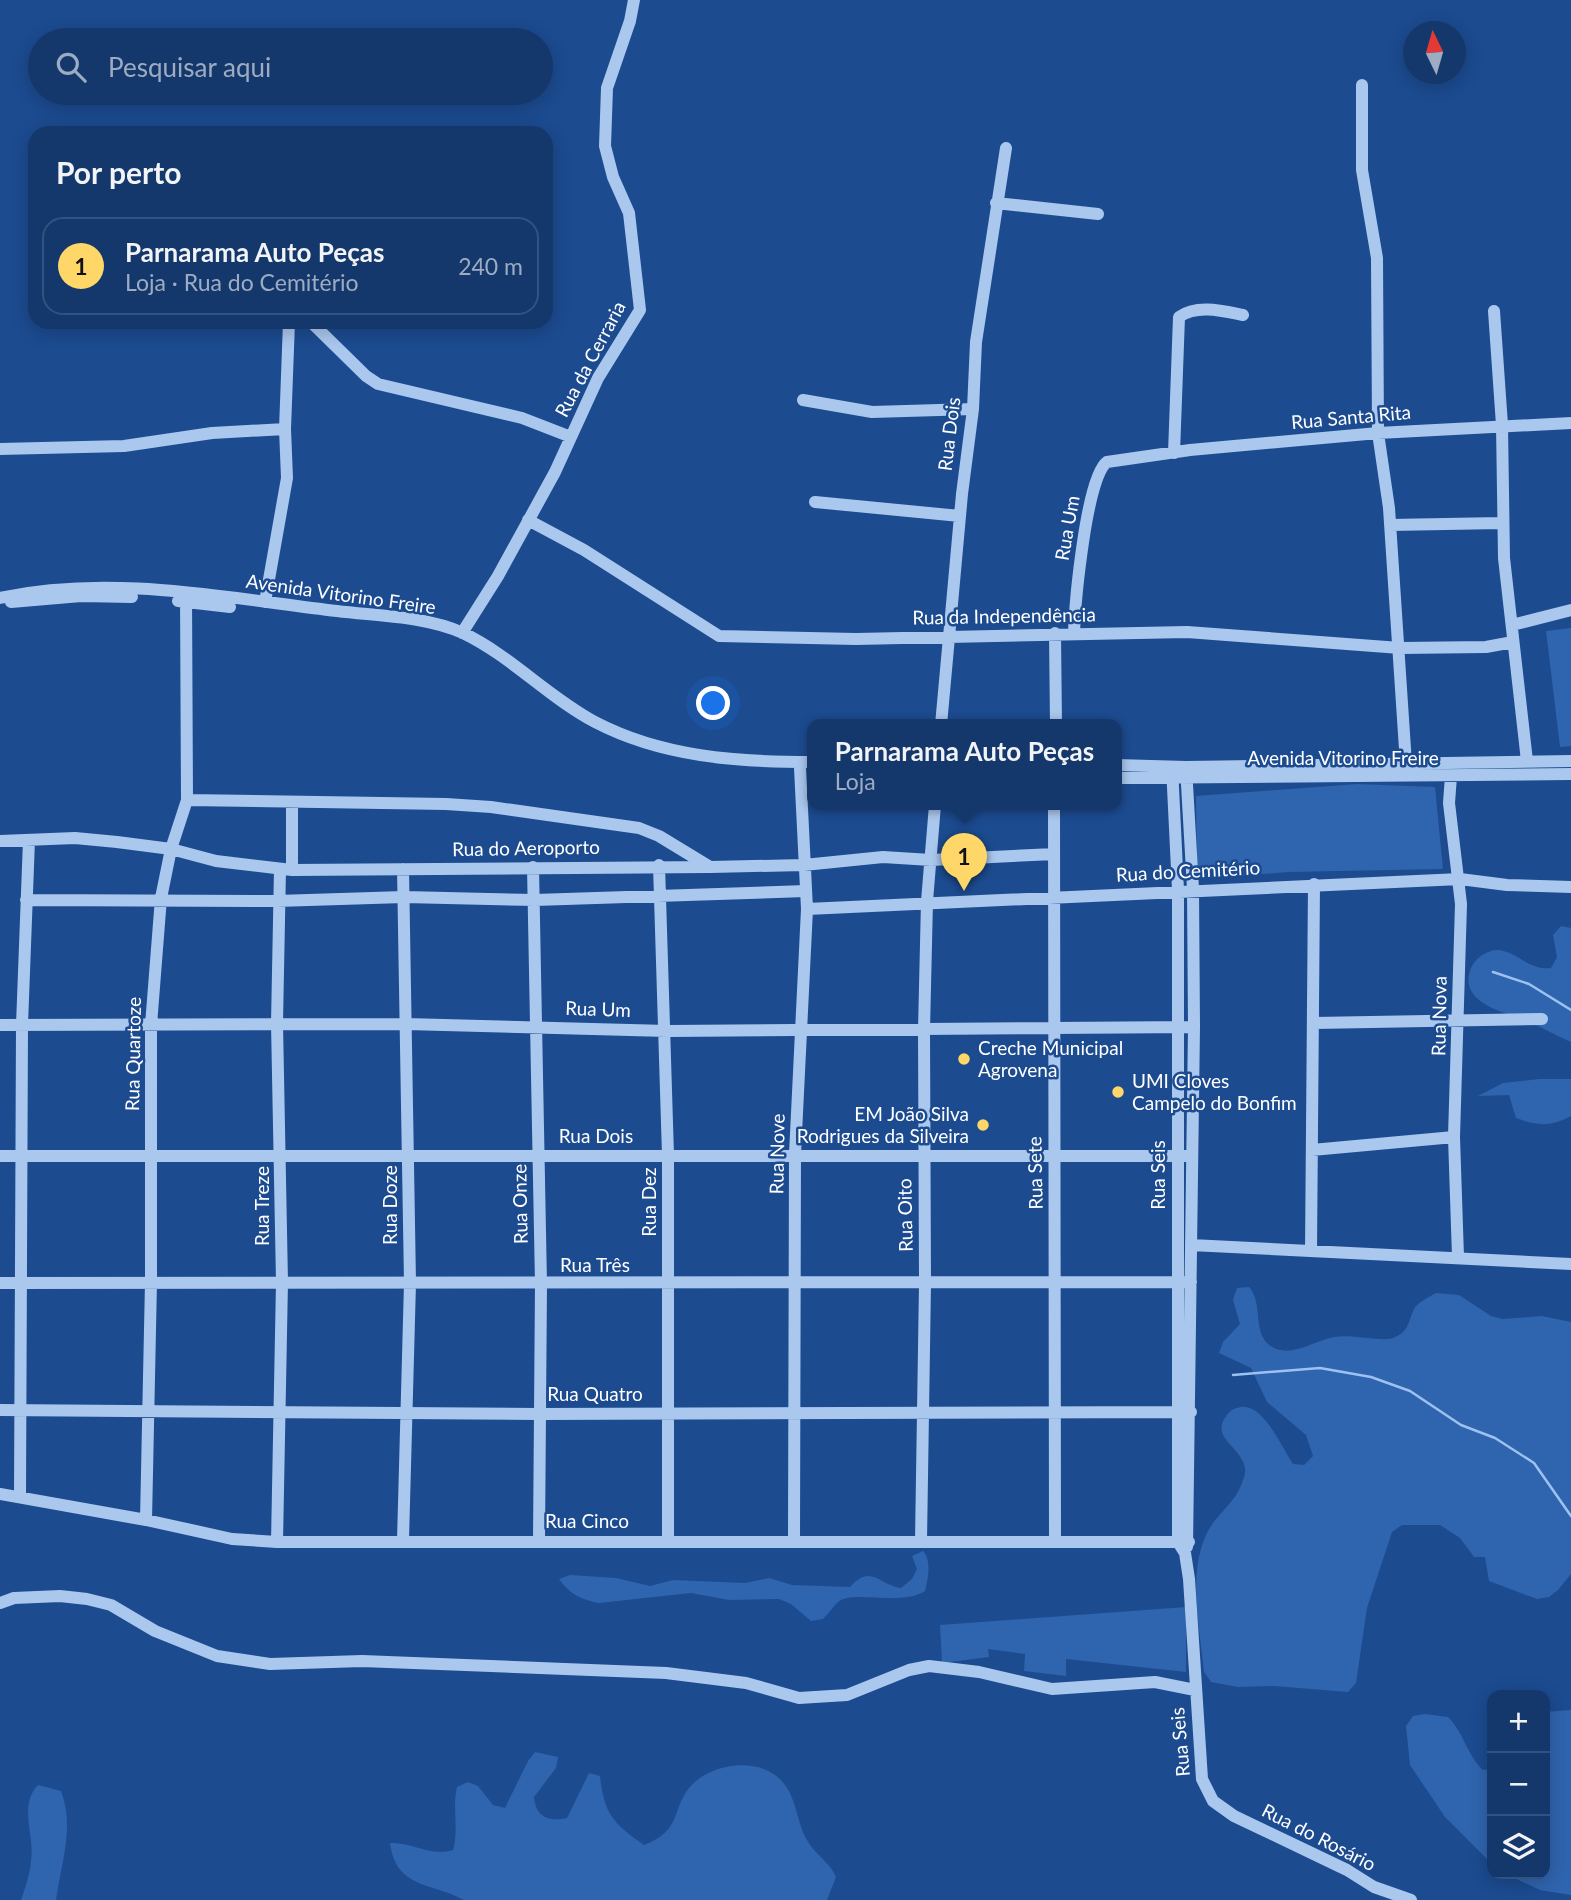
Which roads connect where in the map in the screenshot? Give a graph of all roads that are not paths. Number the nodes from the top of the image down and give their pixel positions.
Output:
1 (634, 0) edge
2 (1362, 85) dead end
3 (1006, 148) dead end
4 (996, 203) junction
5 (1098, 214) dead end
6 (1494, 311) dead end
7 (1243, 315) dead end
8 (289, 329) edge
9 (318, 329) edge
10 (803, 400) dead end
11 (973, 409) junction
12 (1571, 423) edge
13 (1502, 425) junction
14 (285, 429) junction
15 (1378, 433) junction
16 (571, 437) junction
17 (0, 450) edge
18 (1174, 453) junction
19 (1136, 457) joint
20 (814, 502) dead end
21 (960, 516) junction
22 (528, 520) junction
23 (1501, 523) junction
24 (1390, 525) junction
25 (186, 597) junction
26 (0, 601) edge
27 (265, 602) junction
28 (1571, 610) edge
29 (1512, 625) junction
30 (462, 633) junction
31 (1055, 633) junction
32 (1074, 633) junction
33 (950, 635) junction
34 (1513, 642) junction
35 (1400, 648) junction
36 (942, 719) edge
37 (1056, 719) edge
38 (1527, 761) junction
39 (1571, 761) edge
40 (1406, 764) junction
41 (807, 766) edge
42 (807, 766) edge
43 (1122, 766) edge
44 (1172, 773) junction
45 (1187, 773) junction
46 (1571, 774) edge
47 (1451, 776) junction
48 (1122, 777) edge
49 (807, 791) edge
50 (187, 800) junction
51 (292, 803) junction
52 (935, 810) edge
53 (1055, 810) edge
54 (29, 840) junction
55 (0, 841) edge
56 (171, 849) junction
57 (1054, 854) junction
58 (932, 860) junction
59 (659, 865) junction
60 (804, 865) junction
61 (533, 867) junction
62 (710, 867) junction
63 (286, 869) junction
64 (403, 869) junction
65 (1460, 879) junction
66 (1314, 884) junction
67 (1571, 887) edge
68 (1193, 889) junction
69 (1178, 890) junction
70 (806, 891) junction
71 (659, 896) junction
72 (404, 897) junction
73 (1052, 897) junction
74 (161, 898) junction
75 (26, 900) junction
76 (535, 900) junction
77 (277, 901) junction
78 (927, 901) junction
79 (807, 909) junction
80 (1459, 1018) junction
81 (1542, 1019) dead end
82 (277, 1023) junction
83 (1314, 1023) junction
84 (406, 1024) junction
85 (0, 1025) edge
86 (22, 1025) junction
87 (151, 1025) junction
88 (538, 1026) junction
89 (1194, 1027) junction
90 (1178, 1028) junction
91 (800, 1030) junction
92 (924, 1030) junction
93 (1054, 1030) junction
94 (667, 1031) junction
95 (1454, 1138) junction
96 (1312, 1150) junction
97 (281, 1154) junction
98 (795, 1154) junction
99 (152, 1155) junction
100 (409, 1155) junction
101 (539, 1155) junction
102 (668, 1155) junction
103 (1054, 1155) junction
104 (0, 1156) edge
105 (22, 1156) junction
106 (1176, 1156) junction
107 (1191, 1156) junction
108 (923, 1157) junction
109 (1191, 1245) junction
110 (1311, 1251) junction
111 (1458, 1257) junction
112 (1571, 1264) edge
113 (151, 1282) junction
114 (282, 1282) junction
115 (1185, 1282) junction
116 (0, 1283) edge
117 (22, 1283) junction
118 (410, 1283) junction
119 (796, 1283) junction
120 (541, 1284) junction
121 (668, 1284) junction
122 (925, 1284) junction
123 (1056, 1285) junction
124 (0, 1410) edge
125 (20, 1410) junction
126 (149, 1411) junction
127 (280, 1411) junction
128 (407, 1412) junction
129 (1185, 1412) junction
130 (666, 1413) junction
131 (794, 1413) junction
132 (922, 1413) junction
133 (1054, 1413) junction
134 (538, 1414) junction
135 (0, 1494) edge
136 (20, 1497) junction
137 (146, 1520) junction
138 (403, 1540) junction
139 (667, 1540) junction
140 (1055, 1540) junction
141 (539, 1541) junction
142 (794, 1541) junction
143 (921, 1541) junction
144 (277, 1542) junction
145 (1184, 1545) junction
146 (0, 1603) edge
147 (1195, 1690) junction
148 (1213, 1801) joint
149 (1411, 1900) edge

1 - 16 street, Rua da Cerraria
2 - 15 street
3 - 4 street, Rua Dois
4 - 5 street
4 - 11 street, Rua Dois
6 - 13 street
7 - 18 street
8 - 14 street
9 - 16 street
10 - 11 street
11 - 21 street, Rua Dois
12 - 13 street, Rua Santa Rita
13 - 15 street, Rua Santa Rita
13 - 23 street
14 - 17 street
14 - 27 street
15 - 18 street, Rua Santa Rita
15 - 24 street
16 - 22 street, Rua da Cerraria
18 - 19 street, Rua Santa Rita
19 - 32 street, Rua Um
20 - 21 street
21 - 33 street, Rua Dois
22 - 30 street, Rua da Cerraria
22 - 33 street, Rua da Independência
23 - 24 street
23 - 29 street
24 - 35 street
25 - 26 street, Avenida Vitorino Freire
25 - 27 street, Avenida Vitorino Freire
25 - 42 street, Avenida Vitorino Freire
25 - 50 street, Rua Quartoze
27 - 30 street, Avenida Vitorino Freire
28 - 29 street
29 - 34 street
30 - 41 street, Avenida Vitorino Freire
31 - 32 street, Rua da Independência
31 - 33 street, Rua da Independência
31 - 37 street
32 - 35 street, Rua da Independência
33 - 36 street, Rua Dois
34 - 35 street, Rua da Independência
34 - 38 street
35 - 40 street
38 - 39 street, Avenida Vitorino Freire
38 - 40 street, Avenida Vitorino Freire
40 - 45 street, Avenida Vitorino Freire
43 - 44 street, Avenida Vitorino Freire
44 - 45 street, Avenida Vitorino Freire
44 - 48 street, Avenida Vitorino Freire
44 - 69 street, Rua Seis
45 - 47 street, Avenida Vitorino Freire
45 - 68 street
46 - 47 street, Avenida Vitorino Freire
47 - 65 street, Rua Nova
49 - 60 street, Rua Nove
50 - 51 street
50 - 56 street, Rua Quartoze
51 - 62 street
51 - 63 street, Rua Treze
52 - 58 street, Rua Oito
53 - 57 street, Rua Sete
54 - 55 street, Rua do Aeroporto
54 - 56 street, Rua do Aeroporto
54 - 75 street
56 - 63 street, Rua do Aeroporto
56 - 74 street, Rua Quartoze
57 - 58 street, Rua do Aeroporto
57 - 73 street, Rua Sete
58 - 60 street, Rua do Aeroporto
58 - 78 street, Rua Oito
59 - 61 street, Rua do Aeroporto
59 - 62 street, Rua do Aeroporto
59 - 71 street, Rua Dez
60 - 62 street, Rua do Aeroporto
60 - 70 street, Rua Nove
61 - 64 street, Rua do Aeroporto
61 - 76 street, Rua Onze
63 - 64 street, Rua do Aeroporto
63 - 77 street, Rua Treze
64 - 72 street, Rua Doze
65 - 66 street, Rua do Cemitério
65 - 67 street, Rua do Cemitério
65 - 80 street, Rua Nova
66 - 68 street, Rua do Cemitério
66 - 83 street
68 - 69 street, Rua do Cemitério
68 - 89 street
69 - 73 street, Rua do Cemitério
69 - 90 street, Rua Seis
70 - 71 street
70 - 79 street, Rua Nove
71 - 76 street
71 - 94 street, Rua Dez
72 - 76 street
72 - 77 street
72 - 84 street, Rua Doze
73 - 78 street, Rua do Cemitério
73 - 93 street, Rua Sete
74 - 75 street
74 - 77 street
74 - 87 street, Rua Quartoze
75 - 86 street
76 - 88 street, Rua Onze
77 - 82 street, Rua Treze
78 - 79 street, Rua do Cemitério
78 - 92 street, Rua Oito
79 - 91 street, Rua Nove
80 - 81 street
80 - 83 street
80 - 95 street, Rua Nova
82 - 84 street, Rua Um
82 - 87 street, Rua Um
82 - 97 street, Rua Treze
83 - 96 street
84 - 88 street, Rua Um
84 - 100 street, Rua Doze
85 - 86 street, Rua Um
86 - 87 street, Rua Um
86 - 105 street
87 - 99 street, Rua Quartoze
88 - 94 street, Rua Um
88 - 101 street, Rua Onze
89 - 90 street, Rua Um
89 - 107 street
90 - 93 street, Rua Um
90 - 106 street, Rua Seis
91 - 92 street, Rua Um
91 - 94 street, Rua Um
91 - 98 street, Rua Nove
92 - 93 street, Rua Um
92 - 108 street, Rua Oito
93 - 103 street, Rua Sete
94 - 102 street, Rua Dez
95 - 96 street
95 - 111 street, Rua Nova
96 - 110 street
97 - 99 street, Rua Dois
97 - 100 street, Rua Dois
97 - 114 street, Rua Treze
98 - 102 street, Rua Dois
98 - 108 street, Rua Dois
98 - 119 street, Rua Nove
99 - 105 street, Rua Dois
99 - 113 street, Rua Quartoze
100 - 101 street, Rua Dois
100 - 118 street, Rua Doze
101 - 102 street, Rua Dois
101 - 120 street, Rua Onze
102 - 121 street, Rua Dez
103 - 106 street, Rua Dois
103 - 108 street, Rua Dois
103 - 123 street, Rua Sete
104 - 105 street, Rua Dois
105 - 117 street
106 - 107 street, Rua Dois
106 - 115 street, Rua Seis
107 - 109 street
108 - 122 street, Rua Oito
109 - 110 street
109 - 115 street
110 - 111 street
111 - 112 street
113 - 114 street, Rua Três
113 - 117 street, Rua Três
113 - 126 street, Rua Quartoze
114 - 118 street, Rua Três
114 - 127 street, Rua Treze
115 - 123 street, Rua Três
115 - 129 street, Rua Seis
116 - 117 street, Rua Três
117 - 125 street
118 - 120 street, Rua Três
118 - 128 street, Rua Doze
119 - 121 street, Rua Três
119 - 122 street, Rua Três
119 - 131 street, Rua Nove
120 - 121 street, Rua Três
120 - 134 street, Rua Onze
121 - 130 street, Rua Dez
122 - 123 street, Rua Três
122 - 132 street, Rua Oito
123 - 133 street, Rua Sete
124 - 125 street, Rua Quatro
125 - 126 street, Rua Quatro
125 - 136 street
126 - 127 street, Rua Quatro
126 - 137 street, Rua Quartoze
127 - 128 street, Rua Quatro
127 - 144 street, Rua Treze
128 - 134 street, Rua Quatro
128 - 138 street, Rua Doze
129 - 133 street, Rua Quatro
129 - 145 street, Rua Seis
130 - 131 street, Rua Quatro
130 - 134 street, Rua Quatro
130 - 139 street, Rua Dez
131 - 132 street, Rua Quatro
131 - 142 street, Rua Nove
132 - 133 street, Rua Quatro
132 - 143 street, Rua Oito
133 - 140 street, Rua Sete
134 - 141 street, Rua Onze
135 - 136 street, Rua Cinco
136 - 137 street, Rua Cinco
137 - 144 street, Rua Cinco
138 - 141 street, Rua Cinco
138 - 144 street, Rua Cinco
139 - 141 street, Rua Cinco
139 - 142 street, Rua Cinco
140 - 143 street, Rua Cinco
140 - 145 street, Rua Cinco
142 - 143 street, Rua Cinco
145 - 147 street, Rua Seis
146 - 147 street
147 - 148 street, Rua Seis
148 - 149 street, Rua do Rosário

